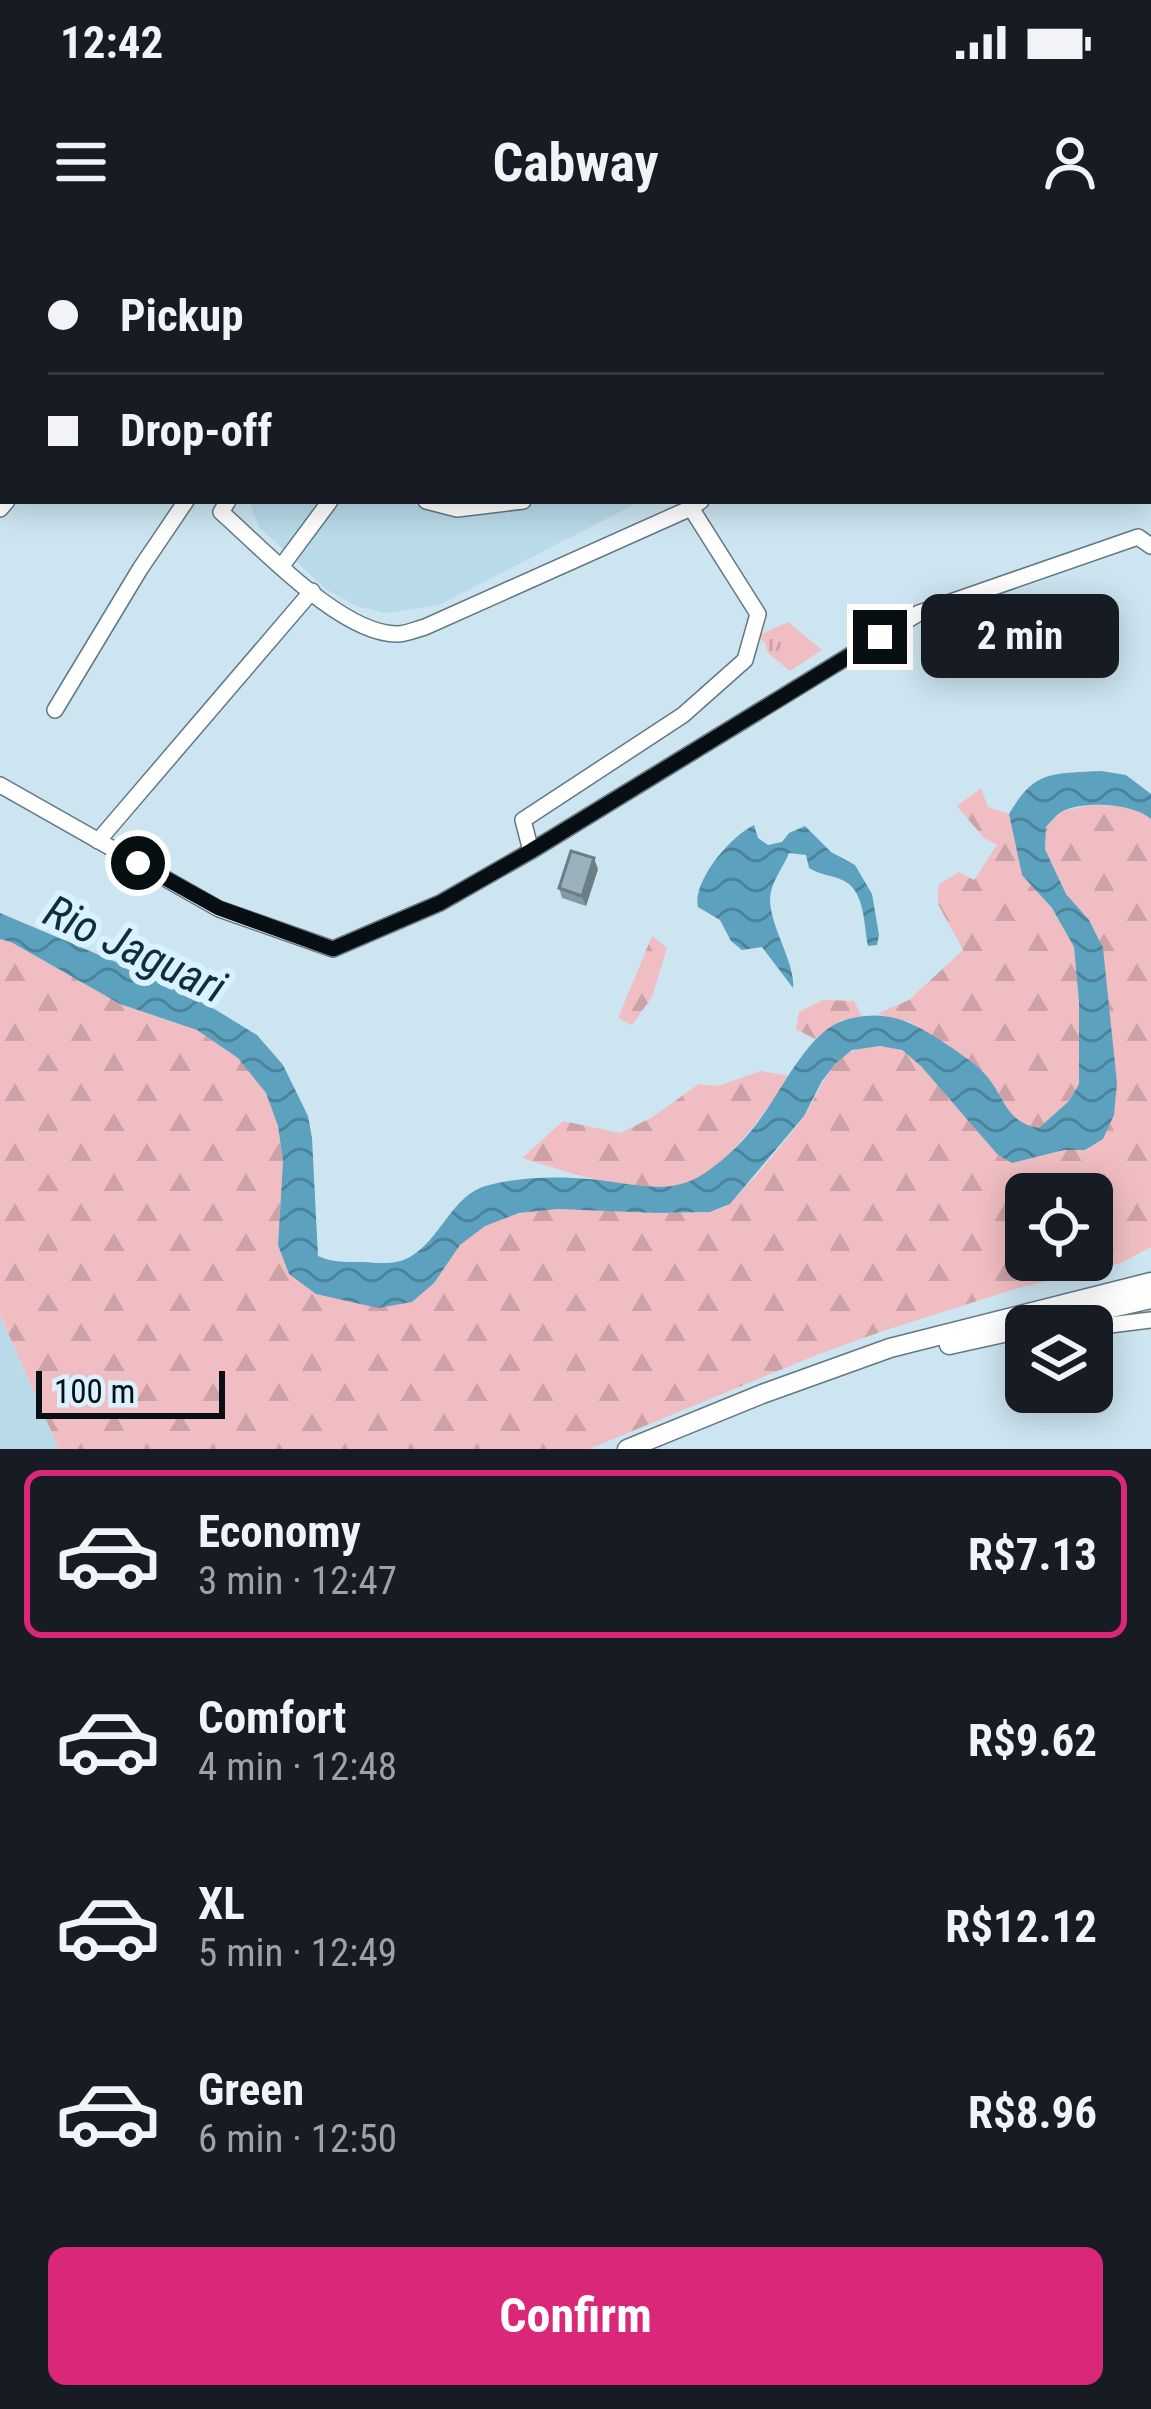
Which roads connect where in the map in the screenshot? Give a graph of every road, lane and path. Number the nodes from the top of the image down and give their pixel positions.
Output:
1 (184, 504) edge
2 (328, 504) edge
3 (438, 504) edge
4 (498, 504) edge
5 (219, 505) edge
6 (696, 505) edge
7 (1151, 546) edge
8 (280, 567) junction
9 (311, 591) junction
10 (55, 710) dead end
11 (0, 785) edge
12 (98, 841) junction
13 (531, 851) junction
14 (1151, 1282) edge
15 (1151, 1299) edge
16 (1113, 1308) edge
17 (1151, 1320) edge
18 (1113, 1324) edge
19 (1005, 1333) edge
20 (627, 1449) edge
21 (656, 1449) edge

1 - 10 street
2 - 8 street
3 - 4 street
5 - 8 street
6 - 9 street
6 - 13 street
7 - 13 street
8 - 9 street
9 - 12 street
11 - 12 street
12 - 13 street
14 - 20 main road
15 - 16 main road
17 - 18 street
19 - 21 main road

